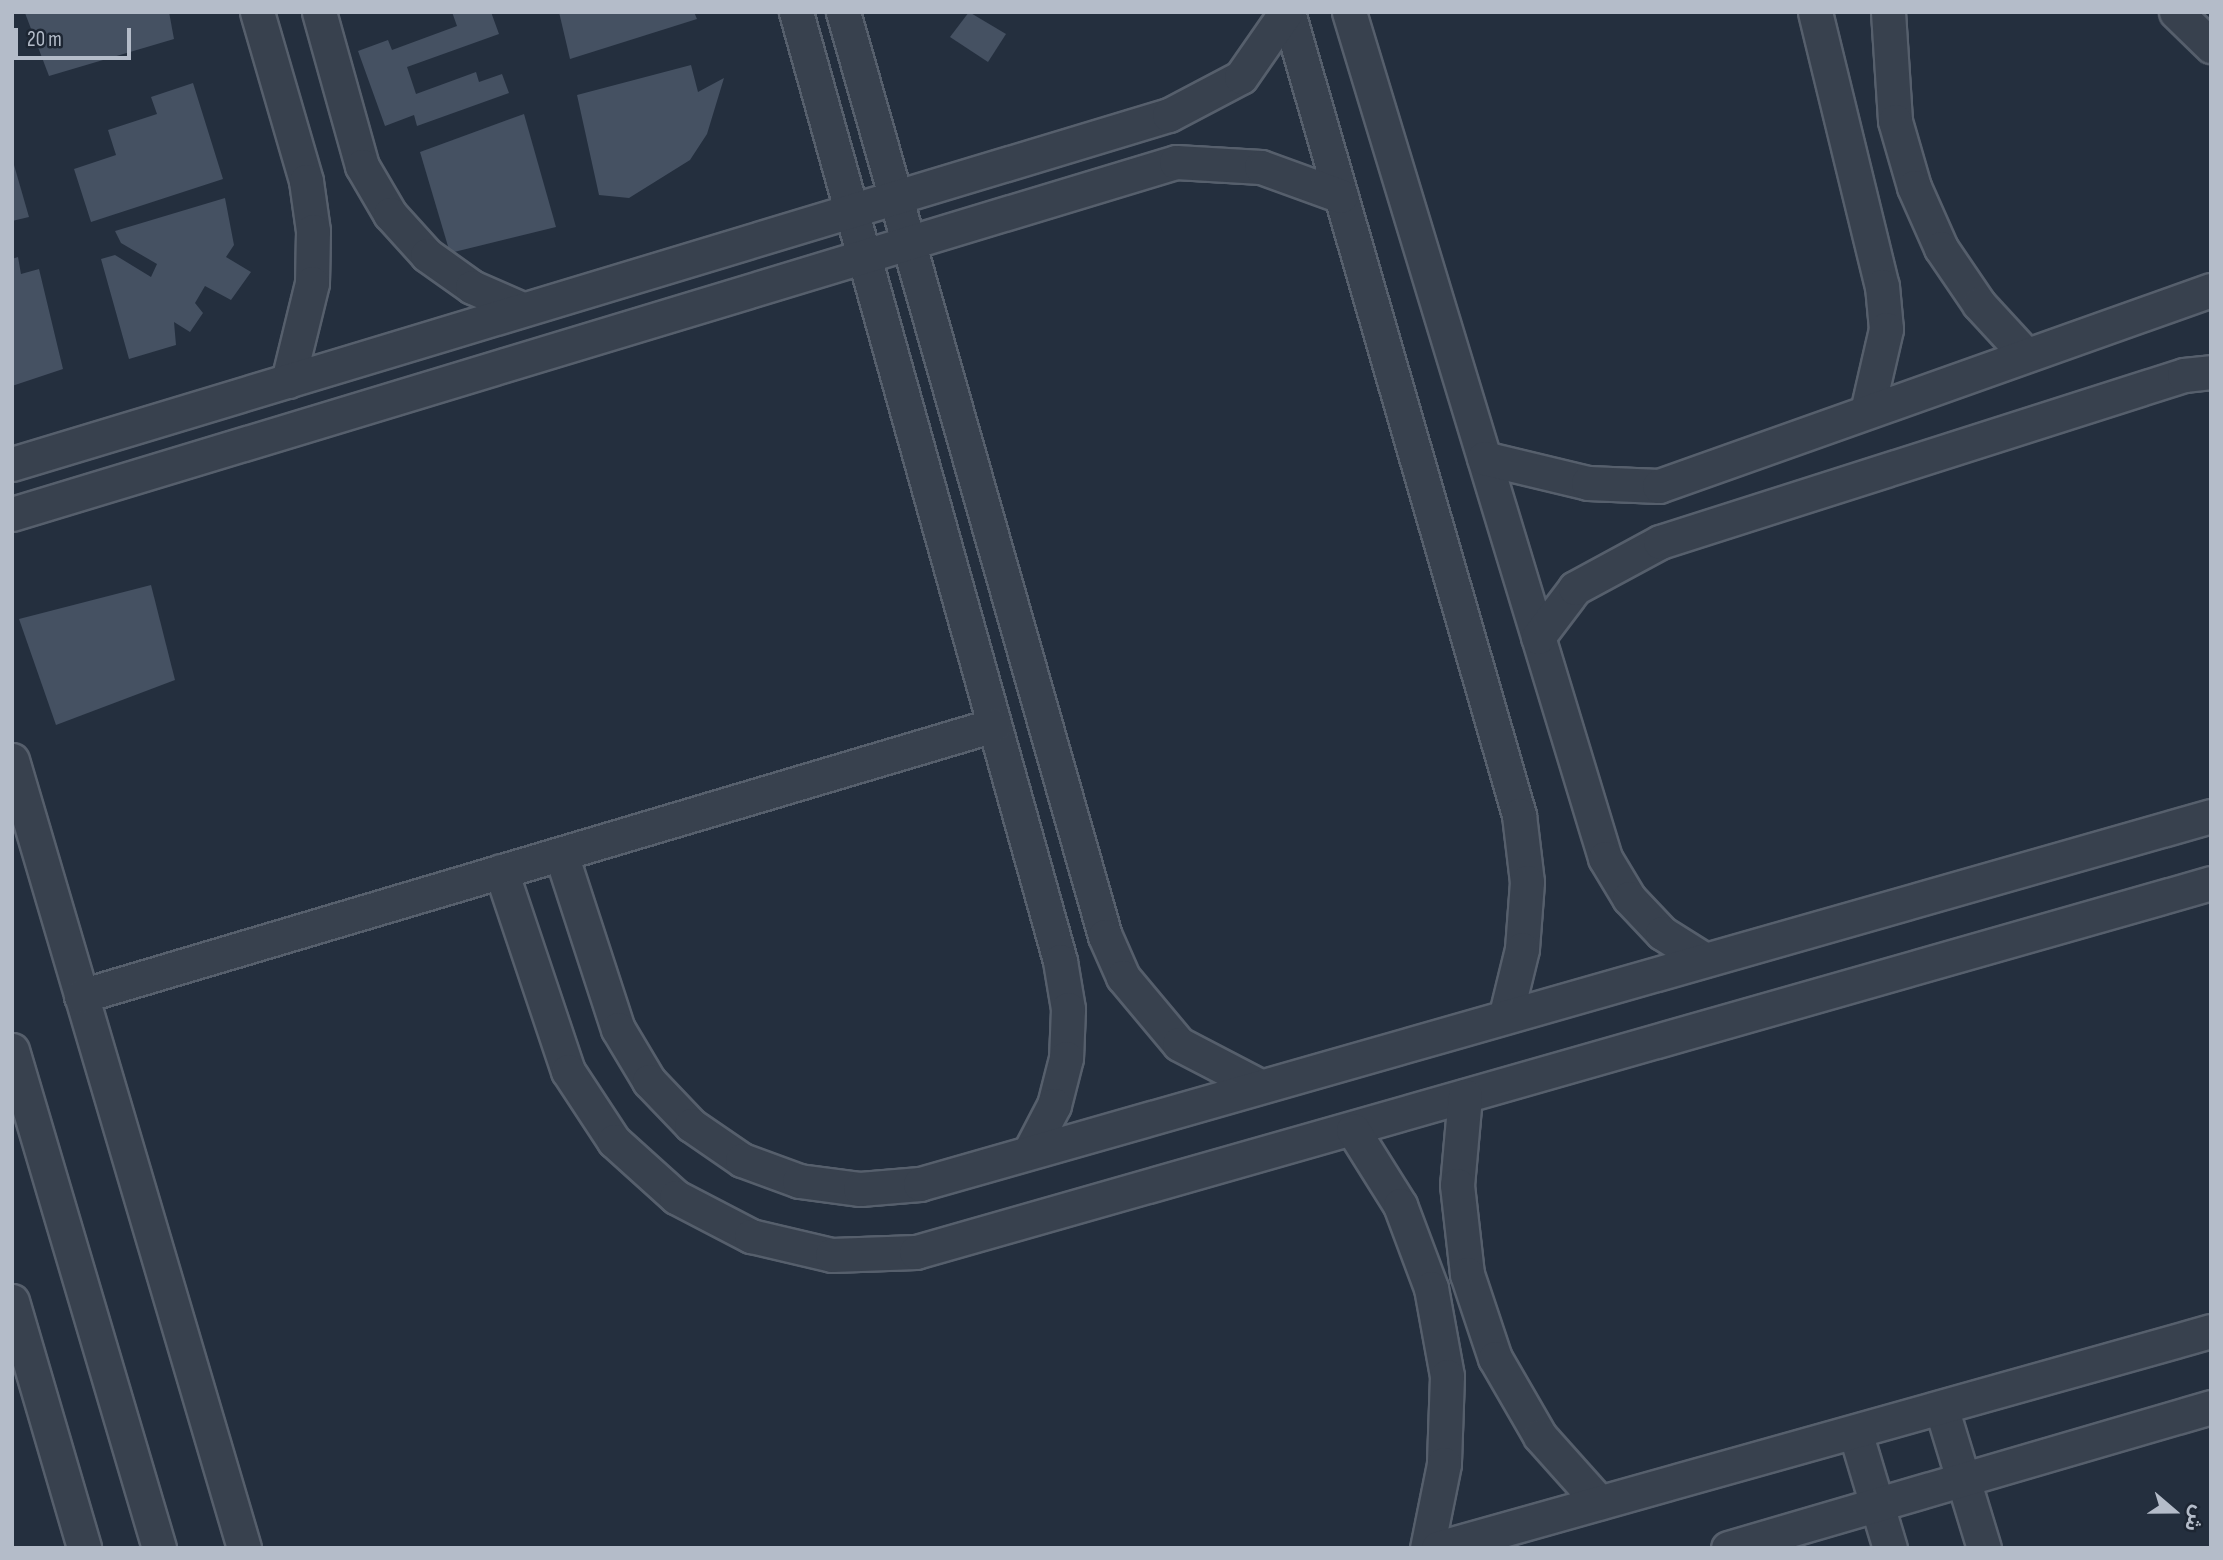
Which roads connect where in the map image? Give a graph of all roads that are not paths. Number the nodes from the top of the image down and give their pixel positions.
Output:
1 (257, 12) edge
2 (319, 12) edge
3 (796, 12) edge
4 (843, 12) edge
5 (1287, 12) edge
6 (1349, 12) edge
7 (1815, 12) edge
8 (1888, 12) edge
9 (2176, 12) edge
10 (2211, 46) edge
11 (1341, 196) junction
12 (895, 197) junction
13 (851, 211) junction
14 (908, 243) junction
15 (863, 257) junction
16 (2211, 290) edge
17 (522, 309) junction
18 (2025, 354) junction
19 (2211, 372) edge
20 (288, 381) junction
21 (1867, 411) junction
22 (1484, 458) junction
23 (12, 464) edge
24 (12, 514) edge
25 (1538, 637) junction
26 (994, 725) junction
27 (12, 760) edge
28 (2211, 816) edge
29 (561, 854) junction
30 (501, 871) junction
31 (2211, 883) edge
32 (1702, 958) junction
33 (81, 996) junction
34 (1506, 1014) junction
35 (12, 1050) edge
36 (1256, 1084) junction
37 (1465, 1096) junction
38 (1353, 1130) junction
39 (1031, 1149) junction
40 (12, 1301) edge
41 (2211, 1331) edge
42 (2211, 1407) edge
43 (1942, 1410) junction
44 (1856, 1435) junction
45 (1963, 1479) junction
46 (1599, 1502) junction
47 (1877, 1504) junction
48 (84, 1548) edge
49 (159, 1548) edge
50 (244, 1548) edge
51 (1427, 1548) edge
52 (1438, 1548) edge
53 (1728, 1548) edge
54 (1890, 1548) edge
55 (1984, 1548) edge

1 - 20 street
2 - 17 street
3 - 13 street
4 - 12 street
5 - 11 street
5 - 12 street
6 - 22 street
7 - 21 street
8 - 18 street
9 - 10 street
11 - 14 street
11 - 34 street
12 - 13 street
12 - 14 street
13 - 15 street
13 - 17 street
14 - 15 street
14 - 36 street
15 - 24 street
15 - 26 street
16 - 18 street
17 - 20 street
18 - 21 street
19 - 25 street
20 - 23 street
21 - 22 street
22 - 25 street
25 - 32 street
26 - 29 street
26 - 39 street
27 - 33 street
28 - 32 street
29 - 30 street
29 - 39 street
30 - 33 street
30 - 38 street
31 - 37 street
32 - 34 street
33 - 50 street
34 - 36 street
35 - 49 street
36 - 39 street
37 - 38 street
37 - 46 street
38 - 51 street
40 - 48 street
41 - 43 street
42 - 45 street
43 - 44 street
43 - 45 street
44 - 46 street
44 - 47 street
45 - 47 street
45 - 55 street
46 - 52 street
47 - 53 street
47 - 54 street

